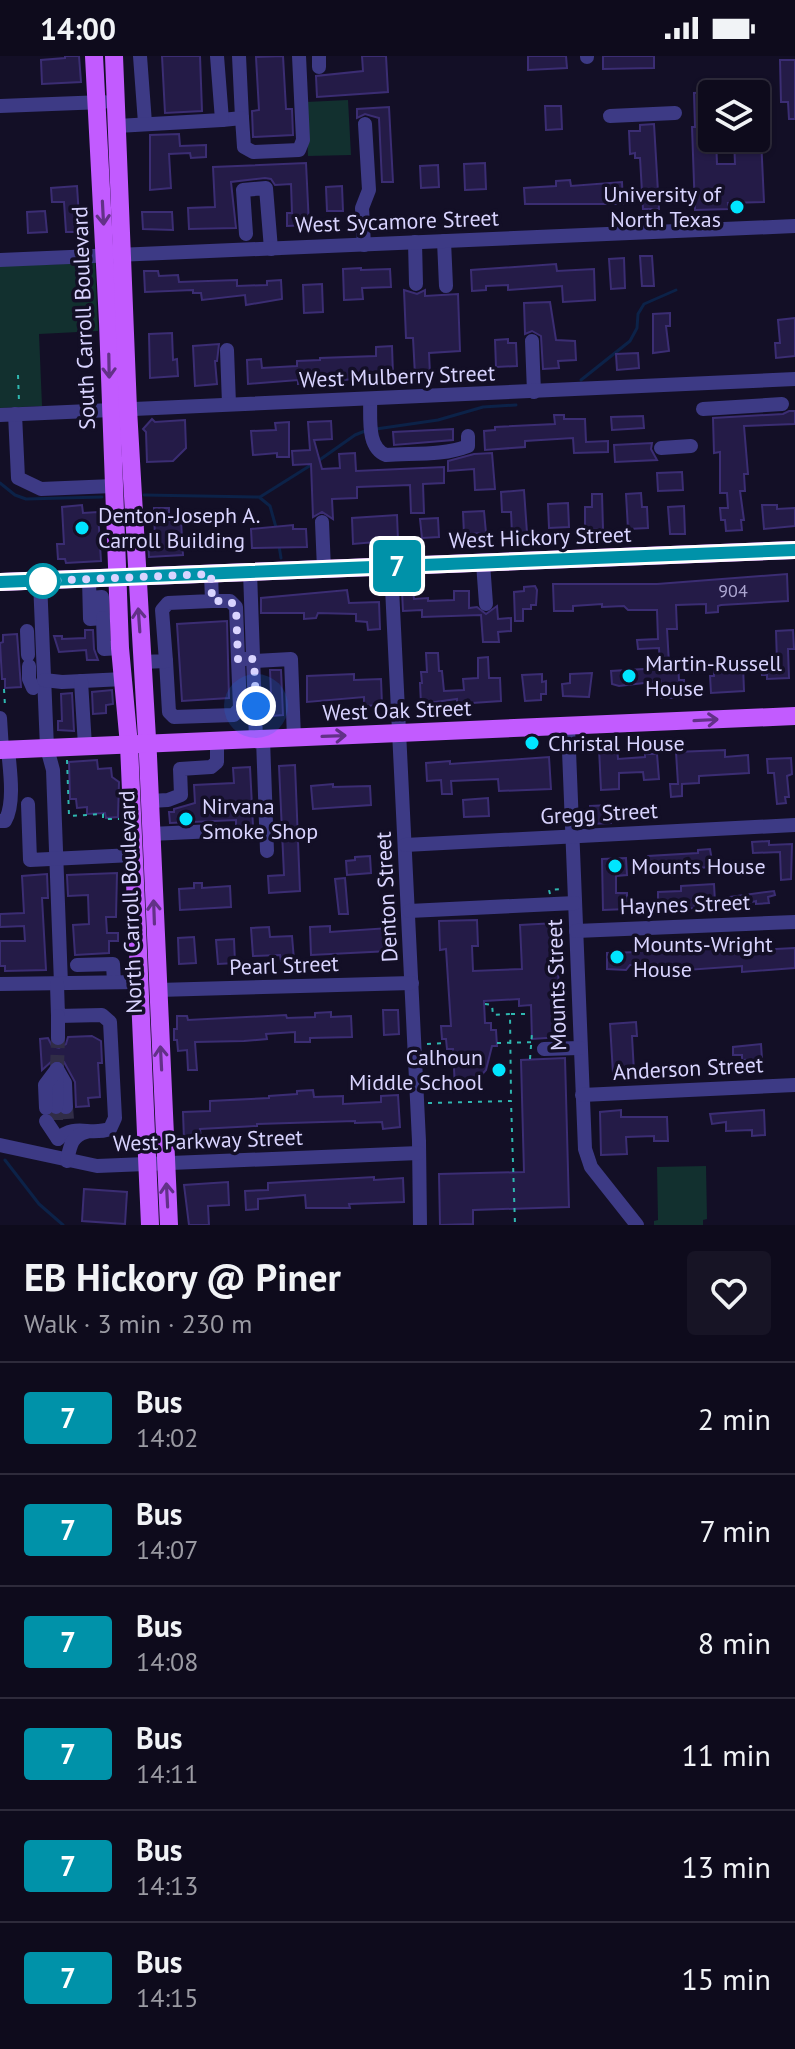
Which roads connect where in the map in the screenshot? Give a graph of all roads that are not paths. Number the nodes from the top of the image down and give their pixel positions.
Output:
1 (94, 56) edge
2 (114, 56) edge
3 (140, 56) edge
4 (217, 56) edge
5 (239, 56) edge
6 (299, 56) edge
7 (116, 101) junction
8 (96, 102) junction
9 (0, 106) edge
10 (675, 113) dead end
11 (610, 116) dead end
12 (242, 118) junction
13 (222, 120) junction
14 (145, 123) junction
15 (365, 124) dead end
16 (117, 126) junction
17 (795, 226) edge
18 (246, 234) dead end
19 (444, 241) junction
20 (415, 242) junction
21 (364, 245) junction
22 (271, 249) junction
23 (114, 255) junction
24 (0, 260) edge
25 (416, 284) dead end
26 (446, 286) dead end
27 (532, 341) dead end
28 (227, 350) dead end
29 (795, 379) edge
30 (738, 383) junction
31 (534, 392) junction
32 (370, 399) junction
33 (229, 404) junction
34 (782, 404) dead end
35 (740, 407) junction
36 (119, 409) junction
37 (703, 409) dead end
38 (11, 411) edge
39 (468, 436) dead end
40 (691, 446) dead end
41 (661, 448) dead end
42 (113, 486) junction
43 (322, 522) dead end
44 (795, 550) edge
45 (483, 563) junction
46 (391, 567) junction
47 (324, 569) junction
48 (250, 572) junction
49 (211, 574) junction
50 (137, 577) junction
51 (117, 578) junction
52 (40, 581) junction
53 (0, 582) edge
54 (89, 588) junction
55 (212, 601) junction
56 (486, 604) dead end
57 (109, 625) junction
58 (238, 659) junction
59 (254, 660) junction
60 (166, 661) junction
61 (142, 662) junction
62 (124, 679) junction
63 (86, 681) junction
64 (38, 684) junction
65 (212, 716) junction
66 (795, 716) edge
67 (0, 718) edge
68 (94, 719) dead end
69 (568, 726) junction
70 (400, 734) junction
71 (294, 738) junction
72 (260, 739) junction
73 (214, 741) junction
74 (138, 744) junction
75 (85, 746) junction
76 (3, 750) edge
77 (59, 752) junction
78 (159, 800) junction
79 (28, 804) dead end
80 (0, 821) edge
81 (795, 825) edge
82 (214, 831) dead end
83 (151, 834) junction
84 (573, 836) junction
85 (405, 845) junction
86 (267, 851) dead end
87 (133, 855) junction
88 (56, 858) junction
89 (575, 903) junction
90 (409, 911) junction
91 (795, 922) edge
92 (576, 931) junction
93 (77, 965) dead end
94 (114, 982) junction
95 (139, 982) junction
96 (412, 983) junction
97 (0, 984) edge
98 (59, 984) junction
99 (158, 990) junction
100 (58, 1016) junction
101 (159, 1029) junction
102 (58, 1038) tunnel mouth
103 (543, 1045) road end
104 (580, 1048) junction
105 (57, 1069) tunnel mouth
106 (795, 1085) edge
107 (582, 1095) junction
108 (86, 1132) junction
109 (58, 1139) junction
110 (0, 1145) edge
111 (419, 1153) junction
112 (60, 1160) junction
113 (156, 1165) junction
114 (150, 1225) edge
115 (169, 1225) edge
116 (420, 1225) edge
117 (637, 1225) edge

1 - 8 main road, South Carroll Boulevard
2 - 7 main road, South Carroll Boulevard
3 - 14 street
4 - 13 street
5 - 12 street
6 - 12 street
7 - 8 street
7 - 16 main road, South Carroll Boulevard
8 - 9 street
8 -> 23 main road, South Carroll Boulevard
10 - 11 street
12 - 13 street
13 - 14 street
14 - 16 street
15 - 21 street
16 - 23 main road, South Carroll Boulevard
17 - 19 street, West Sycamore Street
18 - 22 street
19 - 20 street, West Sycamore Street
19 - 26 street
20 - 21 street, West Sycamore Street
20 - 25 street
21 - 22 street, West Sycamore Street
22 - 23 street, West Sycamore Street
23 - 24 street, West Sycamore Street
23 - 36 main road, South Carroll Boulevard
27 - 31 street
28 - 33 street
29 - 30 street, West Mulberry Street
30 - 31 street, West Mulberry Street
30 - 35 street
31 - 32 street, West Mulberry Street
32 - 33 street, West Mulberry Street
32 - 39 street
33 - 36 street, West Mulberry Street
34 - 35 street
35 - 37 street
36 - 38 street, West Mulberry Street
36 - 42 main road, South Carroll Boulevard
36 - 50 main road, South Carroll Boulevard
38 - 42 street
40 - 41 street
42 - 51 main road, South Carroll Boulevard
43 - 47 street
44 - 45 main road, West Hickory Street
45 - 46 main road, West Hickory Street
45 - 56 street
46 - 47 main road, West Hickory Street
46 - 70 street, Denton Street
47 - 48 main road, West Hickory Street
48 - 49 main road, West Hickory Street
48 - 59 street
49 - 50 main road, West Hickory Street
49 - 55 street
50 - 51 main road, West Hickory Street
61 -> 50 main road, North Carroll Boulevard
51 - 54 main road, West Hickory Street
51 - 57 main road, North Carroll Boulevard
52 - 53 main road, West Hickory Street
52 - 54 main road, West Hickory Street
52 - 64 street
54 - 57 street
55 - 58 street
55 - 60 street
57 - 62 main road, North Carroll Boulevard
58 - 59 street
58 - 65 street
59 - 71 street
59 - 72 street
60 - 61 street
60 - 65 street
61 - 74 main road, North Carroll Boulevard
62 - 63 street
62 - 74 main road, North Carroll Boulevard
63 - 64 street
63 - 68 street
63 - 75 street
64 - 64 street
64 - 77 street
65 - 73 street
69 -> 66 main road, West Oak Street
67 - 76 street
69 - 70 main road, West Oak Street
69 - 84 street, Mounts Street
71 -> 70 main road, West Oak Street
70 - 85 street, Denton Street
71 - 72 main road, West Oak Street
72 - 73 main road, West Oak Street
72 - 86 street
73 - 74 main road, West Oak Street
73 - 78 street
74 - 75 main road, West Oak Street
74 - 78 main road, North Carroll Boulevard
74 - 87 main road, North Carroll Boulevard
75 - 77 main road, West Oak Street
76 - 77 main road, West Oak Street
76 - 80 street
77 - 88 street
78 - 83 main road, North Carroll Boulevard
79 - 88 street
81 - 84 street, Gregg Street
82 - 83 street
99 -> 83 main road, North Carroll Boulevard
84 - 85 street, Gregg Street
84 - 89 street, Mounts Street
85 - 90 street, Denton Street
87 - 88 street
87 - 95 main road, North Carroll Boulevard
88 - 98 street
89 - 90 street
89 - 92 street, Mounts Street
90 - 96 street, Denton Street
91 - 92 street, Haynes Street
92 - 104 street, Mounts Street
93 - 94 street
94 - 95 street
94 - 98 street
95 - 101 main road
95 - 113 main road, North Carroll Boulevard
96 - 99 street, Pearl Street
96 - 111 street, Denton Street
97 - 98 street
98 - 100 street
99 - 101 main road, North Carroll Boulevard
100 - 102 street
100 - 108 street
113 -> 101 main road, North Carroll Boulevard
103 - 104 street
104 - 107 street, Mounts Street
105 - 109 street
106 - 107 street, Anderson Street
107 - 117 street, Mounts Street
108 - 109 street
108 - 112 street
109 - 112 street
110 - 112 street, West Parkway Street
111 - 113 street, West Parkway Street
111 - 116 street, Denton Street
112 - 113 street, West Parkway Street
113 - 114 main road, North Carroll Boulevard
115 -> 113 main road, North Carroll Boulevard

